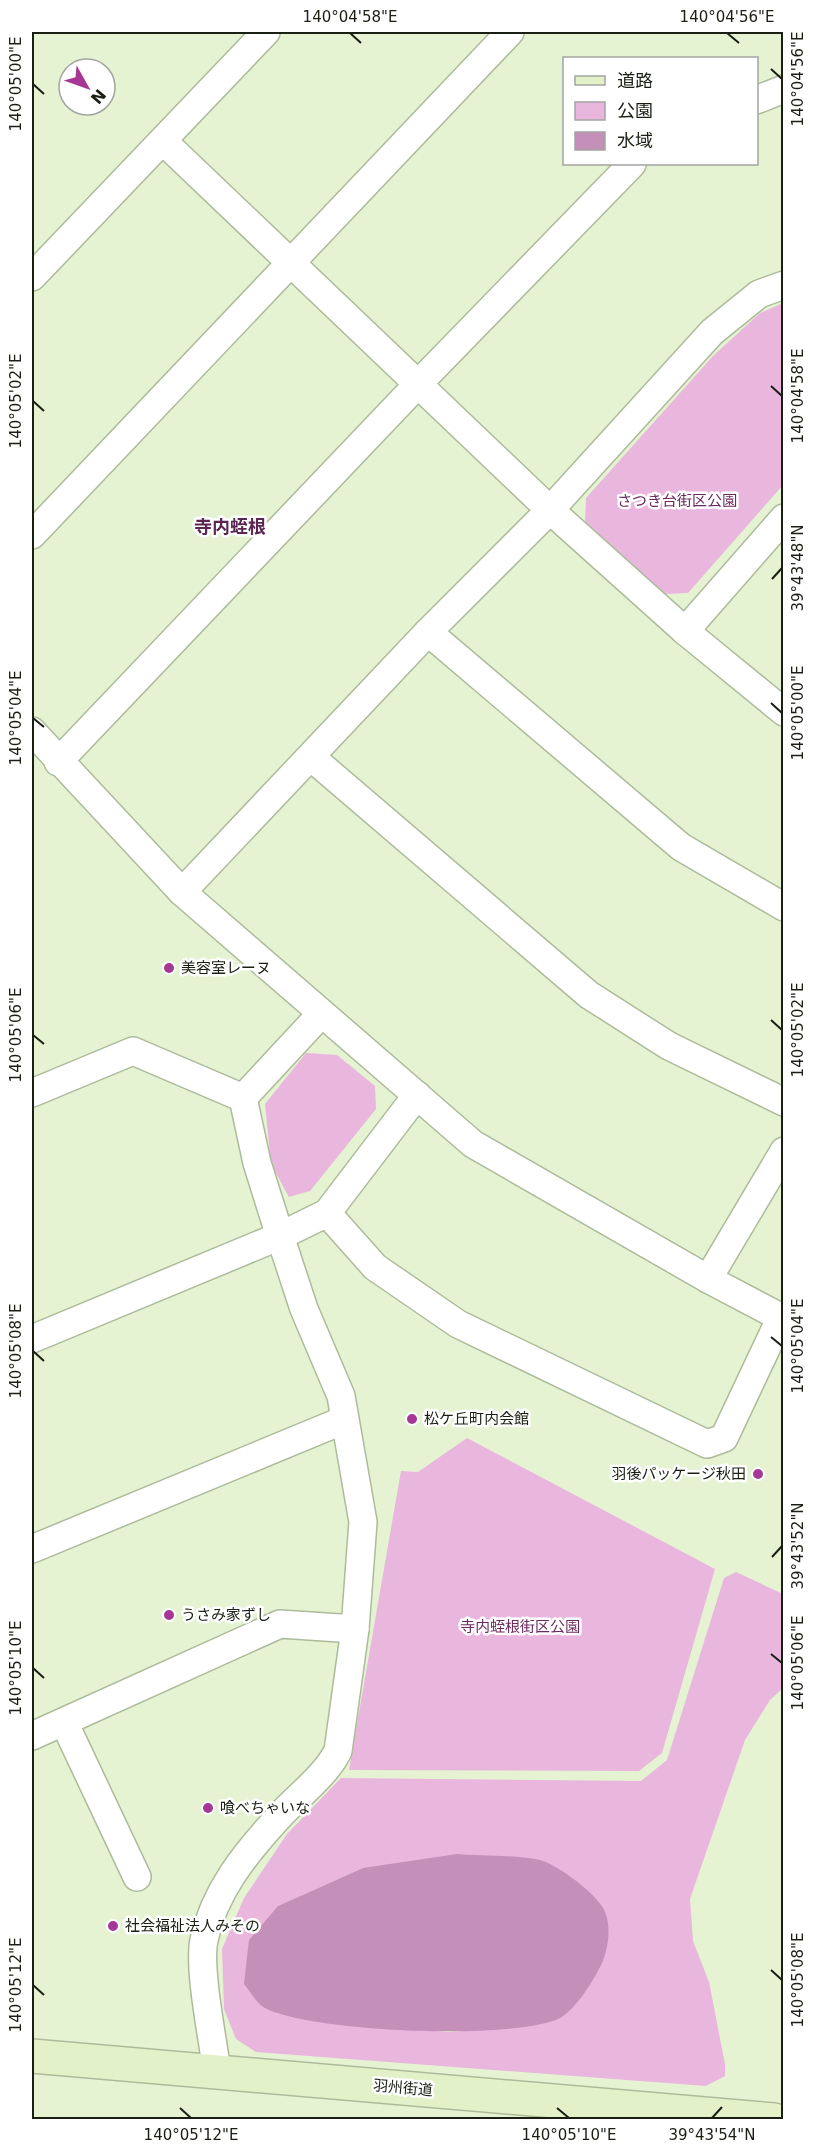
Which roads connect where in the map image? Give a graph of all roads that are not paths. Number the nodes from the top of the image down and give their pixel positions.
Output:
1 (266, 32) edge
2 (510, 32) edge
3 (783, 89) edge
4 (758, 99) edge
5 (163, 141) junction
6 (631, 165) edge
7 (290, 262) junction
8 (32, 277) edge
9 (783, 285) edge
10 (419, 383) junction
11 (550, 510) junction
12 (783, 518) edge
13 (32, 535) edge
14 (685, 631) junction
15 (428, 632) junction
16 (783, 712) edge
17 (32, 731) edge
18 (311, 757) junction
19 (58, 762) junction
20 (182, 892) junction
21 (783, 907) edge
22 (321, 1014) junction
23 (32, 1093) edge
24 (417, 1095) junction
25 (243, 1098) junction
26 (783, 1102) edge
27 (783, 1151) edge
28 (327, 1213) junction
29 (280, 1236) junction
30 (708, 1279) junction
31 (782, 1318) edge
32 (32, 1339) edge
33 (344, 1420) junction
34 (32, 1549) edge
35 (355, 1629) junction
36 (64, 1722) junction
37 (32, 1736) edge
38 (137, 1877) dead end
39 (32, 2056) edge
40 (217, 2072) junction
41 (774, 2120) edge

1 - 5 street
2 - 7 street
3 - 4 street
5 - 7 street
5 - 8 street
6 - 10 street
7 - 10 street
7 - 13 street
9 - 11 street
10 - 11 street
10 - 19 street
11 - 14 street
11 - 15 street
12 - 14 street
14 - 16 street
15 - 18 street
15 - 21 street
17 - 19 street
18 - 20 street
18 - 26 street
19 - 20 street
20 - 22 street
22 - 24 street
22 - 25 street
23 - 25 street
24 - 28 street
24 - 30 street
25 - 29 street
27 - 30 street
28 - 29 street
28 - 31 street
29 - 32 street
29 - 33 street
30 - 31 street
33 - 34 street
33 - 35 street
35 - 36 street
35 - 40 street
36 - 37 street
36 - 38 street
39 - 40 street, 羽州街道
40 - 41 street, 羽州街道

